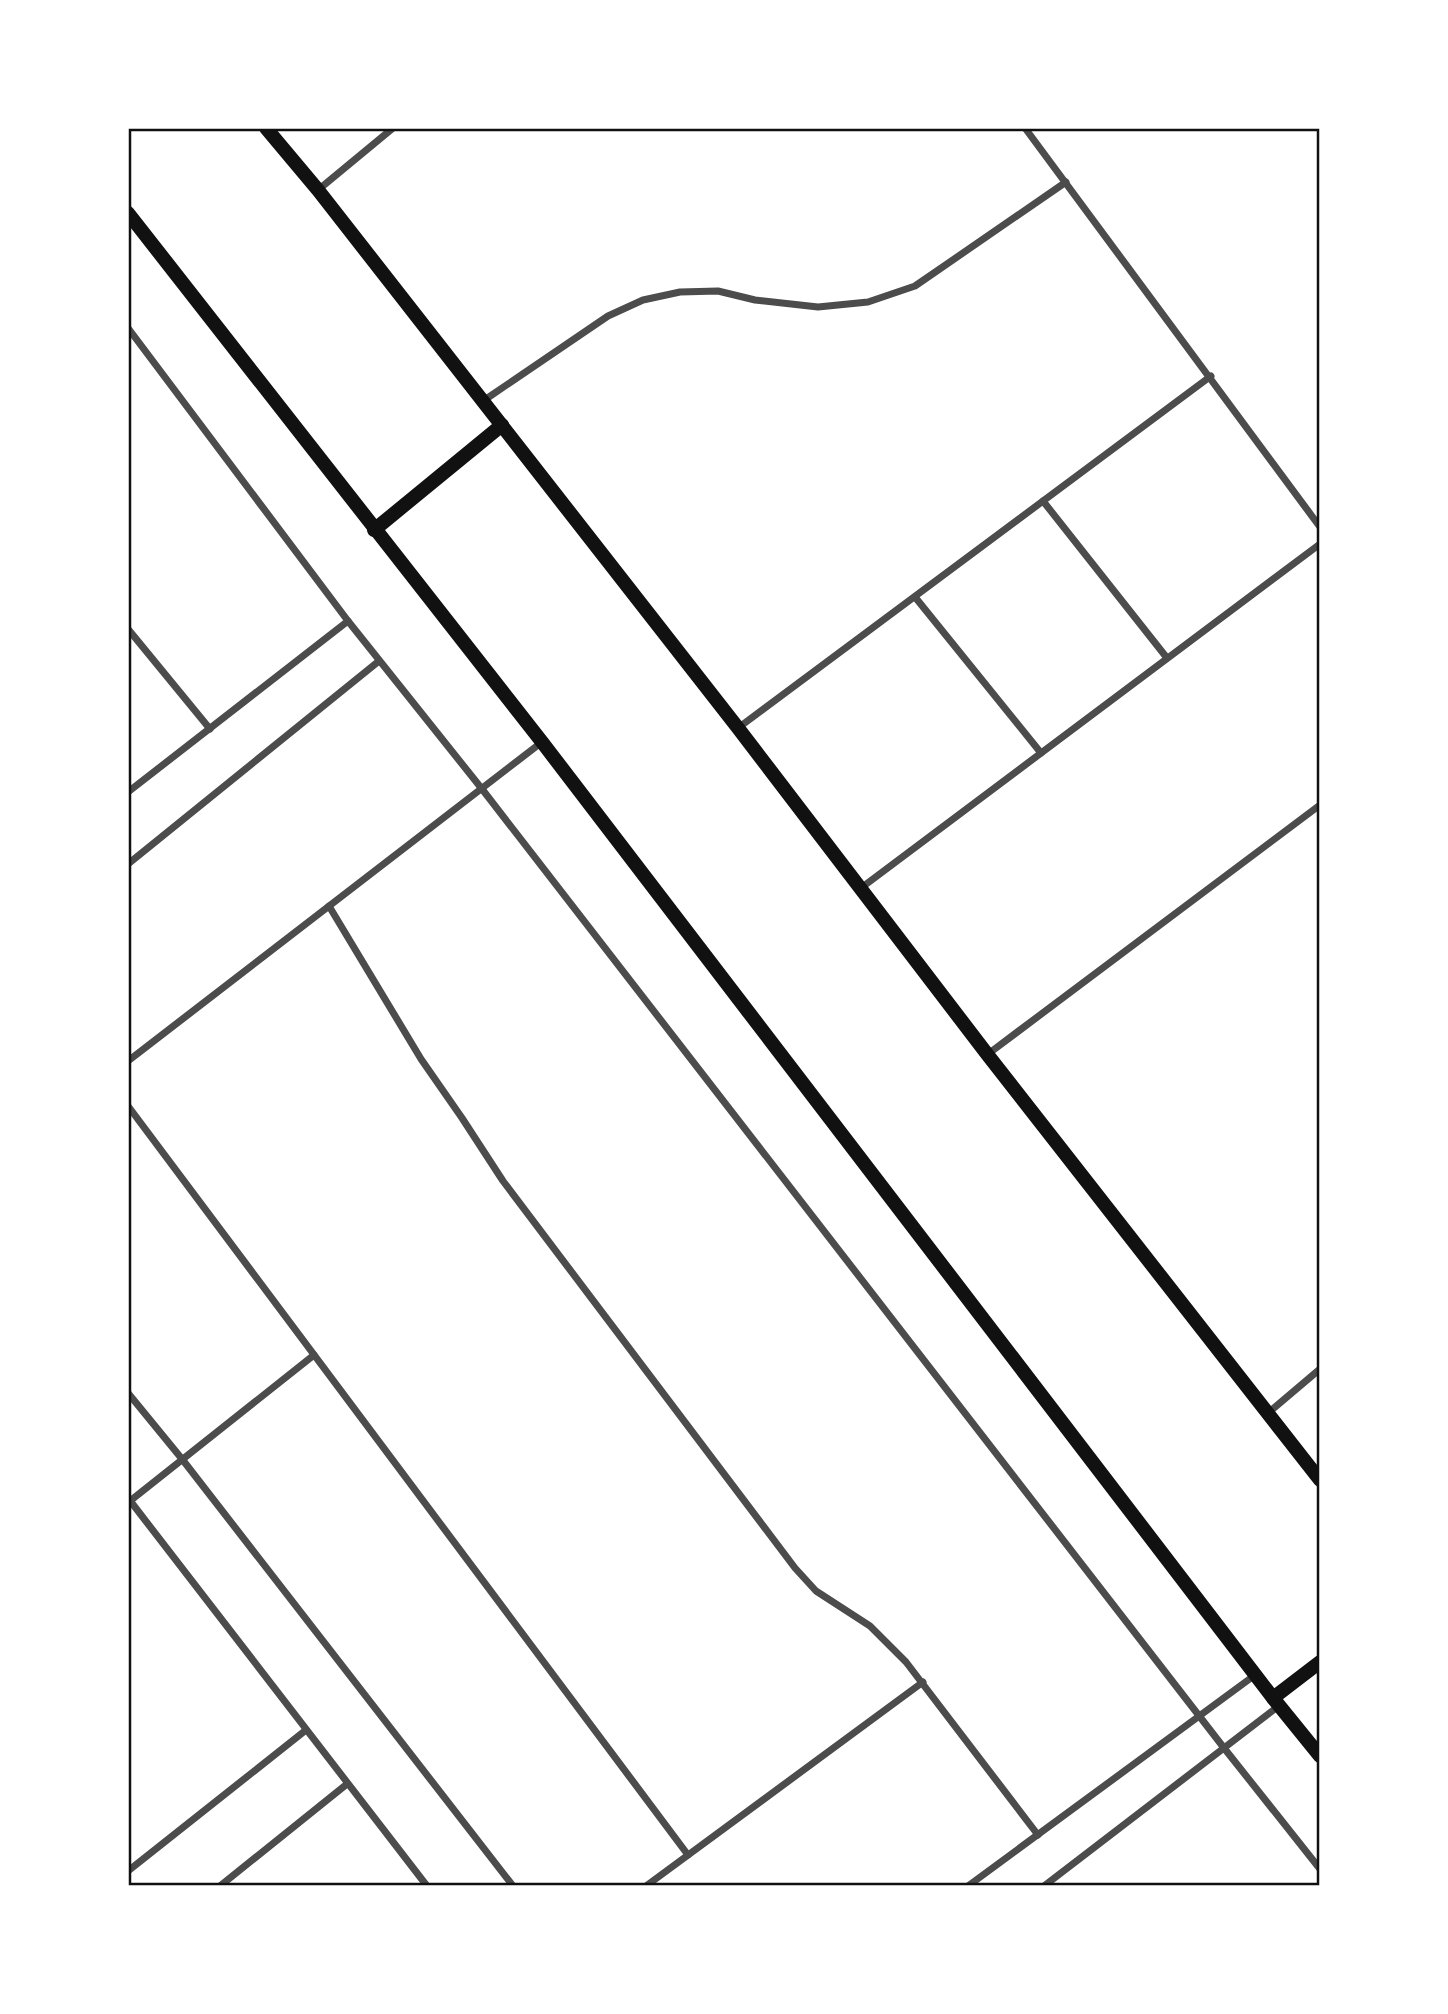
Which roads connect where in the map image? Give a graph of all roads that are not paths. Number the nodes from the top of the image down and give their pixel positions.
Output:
1 (266, 128) edge
2 (393, 128) edge
3 (1025, 128) edge
4 (1066, 182) junction
5 (318, 190) junction
6 (128, 214) edge
7 (128, 328) edge
8 (1211, 376) junction
9 (482, 401) junction
10 (502, 425) junction
11 (1043, 501) junction
12 (1320, 527) edge
13 (374, 530) junction
14 (1320, 544) edge
15 (915, 597) junction
16 (348, 621) junction
17 (128, 629) edge
18 (1167, 658) junction
19 (379, 661) junction
20 (738, 728) junction
21 (210, 729) junction
22 (542, 742) junction
23 (1041, 753) junction
24 (482, 789) junction
25 (128, 792) edge
26 (1320, 805) edge
27 (128, 864) edge
28 (861, 888) junction
29 (330, 906) junction
30 (987, 1054) junction
31 (128, 1061) edge
32 (128, 1106) edge
33 (314, 1355) junction
34 (1320, 1369) edge
35 (128, 1393) edge
36 (1268, 1413) junction
37 (182, 1459) junction
38 (1320, 1480) edge
39 (129, 1499) edge
40 (1320, 1662) edge
41 (1255, 1675) junction
42 (923, 1682) junction
43 (1276, 1702) junction
44 (1199, 1716) junction
45 (306, 1730) junction
46 (1224, 1748) junction
47 (1320, 1756) edge
48 (347, 1784) junction
49 (1038, 1835) junction
50 (688, 1855) junction
51 (1320, 1870) edge
52 (128, 1871) edge
53 (220, 1886) edge
54 (427, 1886) edge
55 (513, 1886) edge
56 (646, 1886) edge
57 (968, 1886) edge
58 (1044, 1886) edge

1 - 5 main road
2 - 5 street
3 - 4 street
4 - 8 street
4 - 9 street
5 - 9 main road
6 - 13 main road
7 - 16 street
8 - 11 street
8 - 12 street
9 - 10 main road
10 - 13 main road
10 - 20 main road
11 - 15 street
11 - 18 street
13 - 22 main road
14 - 18 street
15 - 20 street
15 - 23 street
16 - 19 street
16 - 21 street
17 - 21 street
18 - 23 street
19 - 24 street
19 - 27 street
20 - 28 main road
21 - 25 street
22 - 24 street
22 - 41 main road
23 - 28 street
24 - 29 street
24 - 44 street
26 - 30 street
28 - 30 main road
29 - 31 street
29 - 42 street
30 - 36 main road
32 - 33 street
33 - 37 street
33 - 50 street
34 - 36 street
35 - 37 street
36 - 38 main road
37 - 39 street
37 - 55 street
39 - 45 street
40 - 43 main road
41 - 43 main road
41 - 44 street
42 - 49 street
42 - 50 street
43 - 46 street
43 - 47 main road
44 - 46 street
44 - 49 street
45 - 48 street
45 - 52 street
46 - 51 street
46 - 58 street
48 - 53 street
48 - 54 street
49 - 57 street
50 - 56 street

